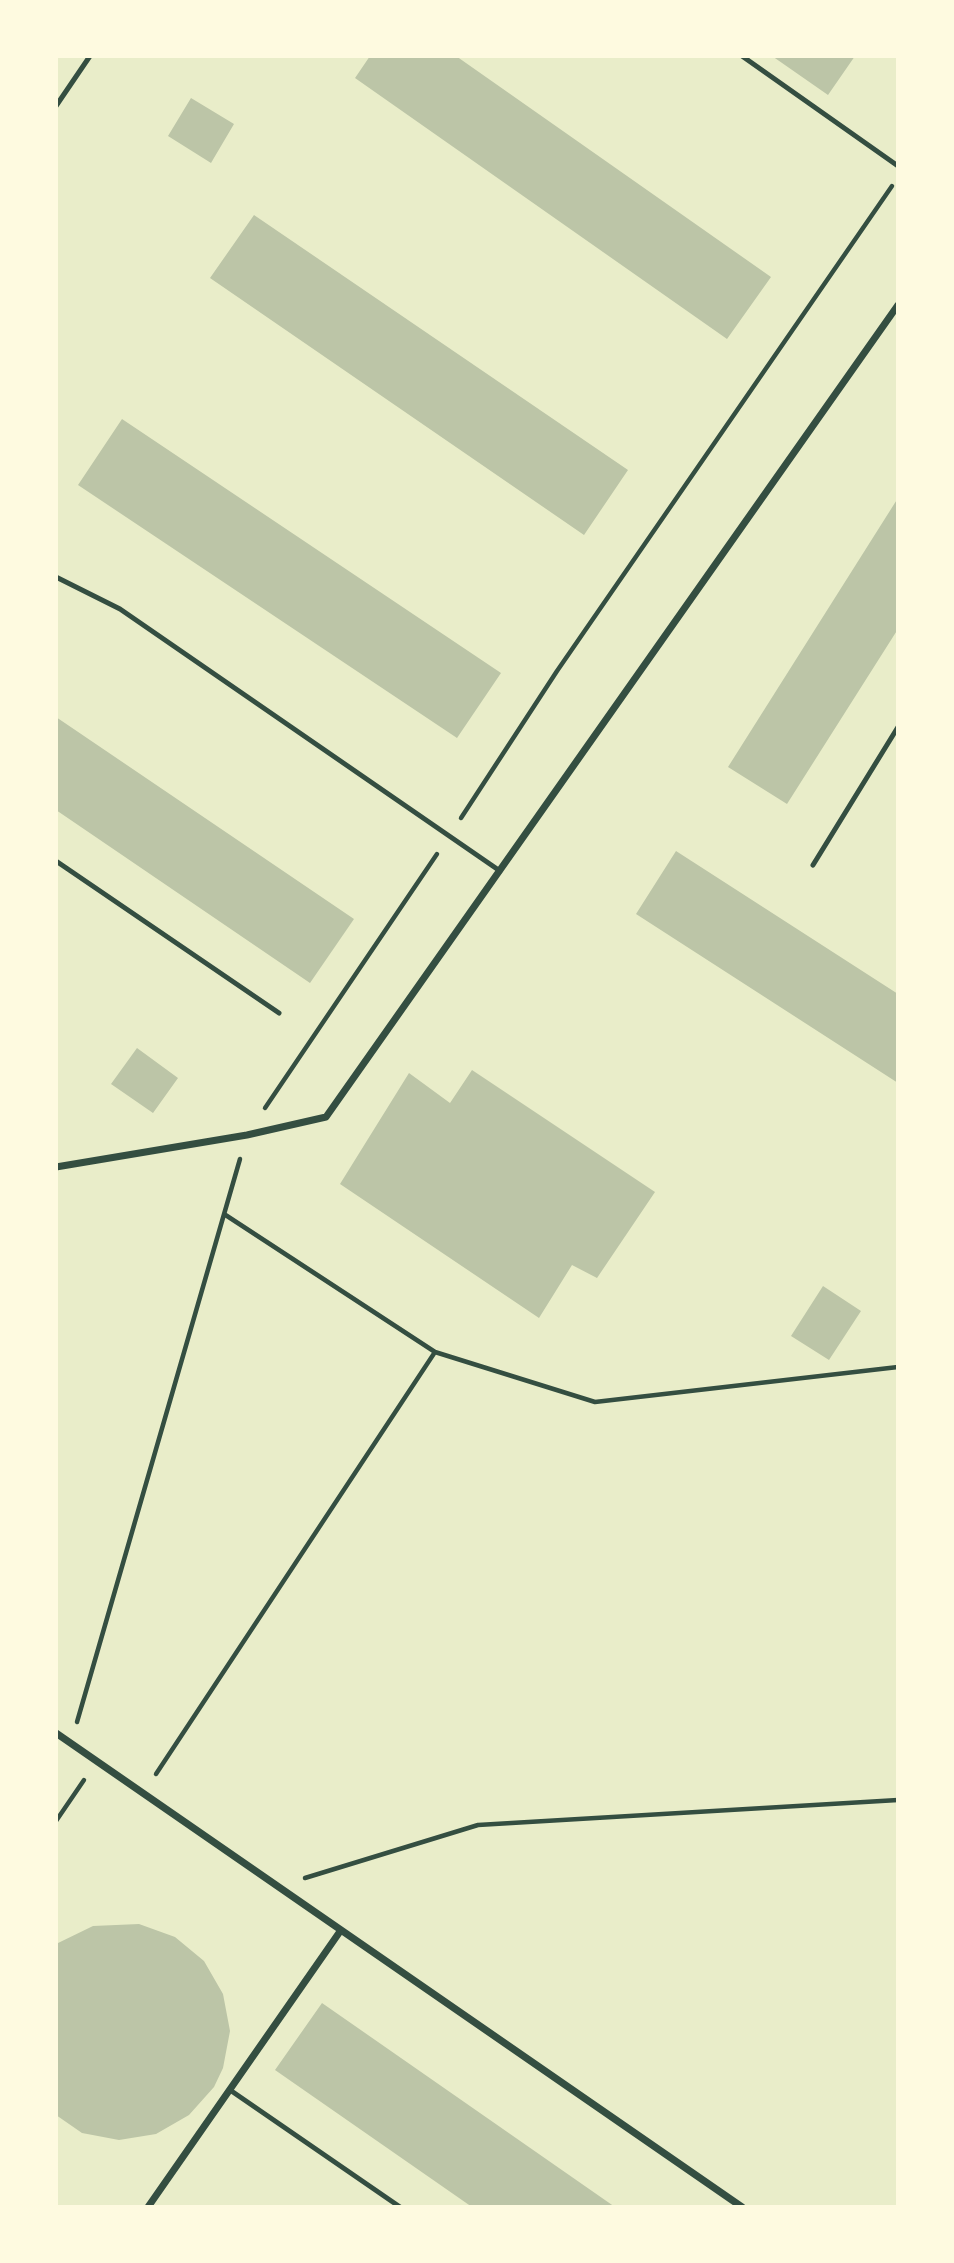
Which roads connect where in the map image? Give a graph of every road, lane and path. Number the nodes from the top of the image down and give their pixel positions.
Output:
1 (90, 56) edge
2 (742, 56) edge
3 (56, 106) edge
4 (898, 166) edge
5 (898, 305) edge
6 (56, 577) edge
7 (898, 727) edge
8 (56, 861) edge
9 (813, 865) dead end
10 (500, 871) junction
11 (279, 1013) dead end
12 (56, 1167) edge
13 (224, 1214) dead end
14 (435, 1352) junction
15 (898, 1367) edge
16 (56, 1733) edge
17 (97, 1762) junction
18 (144, 1792) junction
19 (898, 1800) edge
20 (56, 1821) edge
21 (278, 1886) junction
22 (341, 1930) junction
23 (230, 2090) junction
24 (148, 2207) edge
25 (400, 2207) edge
26 (742, 2207) edge

1 - 3 lane
2 - 4 lane
5 - 10 street
6 - 10 lane
7 - 9 lane
8 - 11 lane
10 - 12 street
13 - 14 path
14 - 15 path
14 - 18 path
16 - 17 street
17 - 18 street
17 - 20 path
18 - 21 street
19 - 21 path
21 - 22 street
22 - 23 street
22 - 26 street
23 - 24 street
23 - 25 lane

